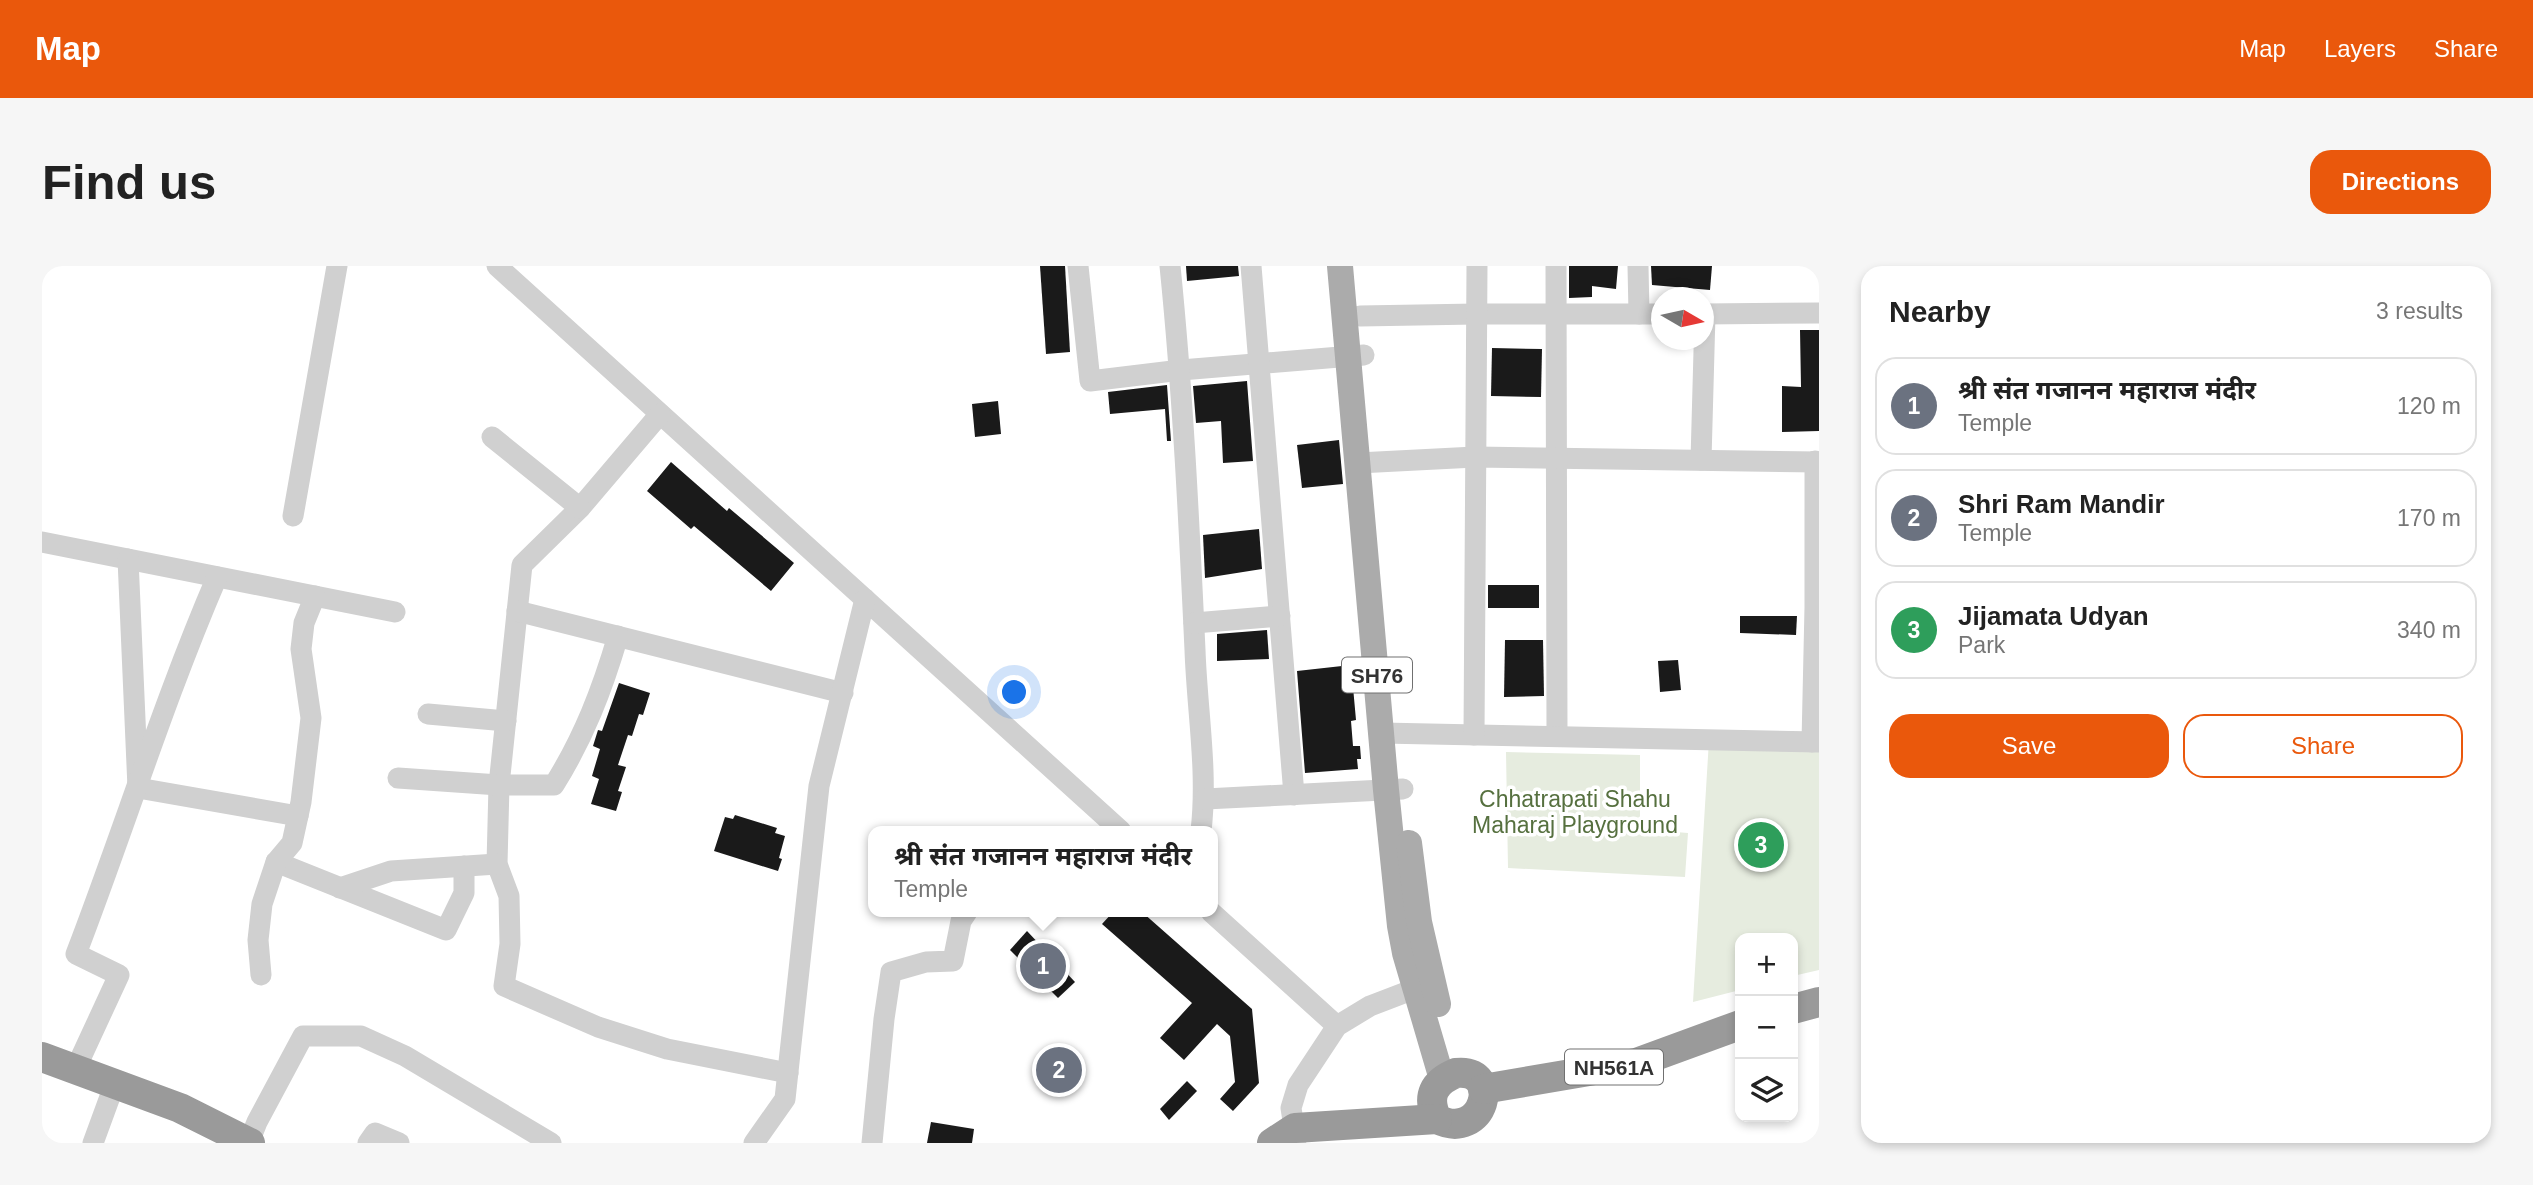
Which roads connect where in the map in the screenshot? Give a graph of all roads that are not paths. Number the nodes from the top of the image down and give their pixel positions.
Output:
1 (337, 266) edge
2 (497, 266) edge
3 (1078, 266) edge
4 (1170, 266) edge
5 (1251, 266) edge
6 (1340, 266) edge
7 (1355, 266) edge
8 (1477, 266) edge
9 (1556, 266) edge
10 (1638, 266) edge
11 (1819, 313) edge
12 (1476, 314) junction
13 (1556, 314) junction
14 (1639, 314) junction
15 (1651, 314) edge
16 (1714, 314) edge
17 (1360, 317) junction
18 (1703, 350) edge
19 (1356, 356) junction
20 (1259, 363) junction
21 (1181, 370) junction
22 (660, 414) junction
23 (492, 437) dead end
24 (1475, 457) junction
25 (1557, 458) junction
26 (1701, 460) junction
27 (1817, 461) edge
28 (1366, 462) junction
29 (579, 508) junction
30 (293, 516) dead end
31 (42, 542) edge
32 (128, 559) junction
33 (217, 577) junction
34 (1817, 583) edge
35 (315, 596) junction
36 (865, 599) junction
37 (517, 611) junction
38 (395, 612) dead end
39 (1280, 616) junction
40 (1194, 623) junction
41 (618, 636) junction
42 (843, 693) junction
43 (428, 714) dead end
44 (506, 721) junction
45 (1389, 733) junction
46 (1474, 735) junction
47 (1557, 736) junction
48 (1816, 742) edge
49 (398, 778) dead end
50 (499, 785) junction
51 (138, 788) junction
52 (1394, 790) junction
53 (1294, 795) junction
54 (1205, 799) junction
55 (298, 816) junction
56 (1115, 826) edge
57 (1202, 826) edge
58 (276, 862) junction
59 (497, 864) junction
60 (464, 866) junction
61 (340, 888) junction
62 (964, 917) edge
63 (1217, 917) edge
64 (261, 975) dead end
65 (1424, 986) junction
66 (1819, 1002) edge
67 (1798, 1008) edge
68 (1337, 1026) junction
69 (1735, 1027) edge
70 (42, 1057) edge
71 (76, 1068) junction
72 (788, 1073) junction
73 (1449, 1076) junction
74 (115, 1083) junction
75 (1483, 1089) junction
76 (1455, 1129) edge
77 (1288, 1138) edge
78 (93, 1143) edge
79 (249, 1143) edge
80 (368, 1143) edge
81 (399, 1143) edge
82 (551, 1143) edge
83 (754, 1143) edge
84 (872, 1143) edge

1 - 30 street
2 - 22 street
3 - 21 street
4 - 21 street
5 - 20 street
6 - 19 main road, SH76
7 - 17 main road, SH76
8 - 12 street
9 - 13 street
10 - 14 street
11 - 16 street
12 - 13 street
12 - 17 street
12 - 24 street
13 - 14 street
13 - 25 street
14 - 15 street
17 - 19 main road, SH76
18 - 26 street
19 - 20 street
19 - 28 main road, SH76
20 - 21 street
20 - 39 street
21 - 40 street
22 - 29 street
22 - 36 street
23 - 29 street
24 - 25 street
24 - 28 street
24 - 46 street
25 - 26 street
25 - 47 street
26 - 27 street
27 - 34 street
28 - 45 main road, SH76
29 - 37 street
31 - 32 street
32 - 33 street
32 - 51 street
33 - 35 street
33 - 51 street
34 - 48 street
35 - 38 street
35 - 55 street
36 - 42 street
36 - 56 street
37 - 41 street
37 - 44 street
39 - 40 street
39 - 53 street
40 - 54 street
41 - 42 street
41 - 50 street
42 - 72 street
43 - 44 street
44 - 50 street
45 - 46 street
45 - 52 main road, SH76
46 - 47 street
47 - 48 street
49 - 50 street
50 - 59 street
51 - 55 street
51 - 71 street
52 - 53 street
52 - 65 main road, SH76
53 - 54 street
54 - 57 street
55 - 58 street
58 - 61 street
58 - 64 street
59 - 60 street
59 - 72 street
60 - 61 street
60 - 61 street
62 - 84 street
63 - 68 street
65 - 68 street
65 - 73 main road, SH76
66 - 67 highway
68 - 77 street
69 - 75 highway, NH561A
70 - 71 highway
71 - 74 highway
72 - 83 street
73 - 75 highway
73 - 76 highway
74 - 78 street
74 - 79 highway
75 - 76 highway
76 - 77 highway
79 - 82 street
80 - 81 street

